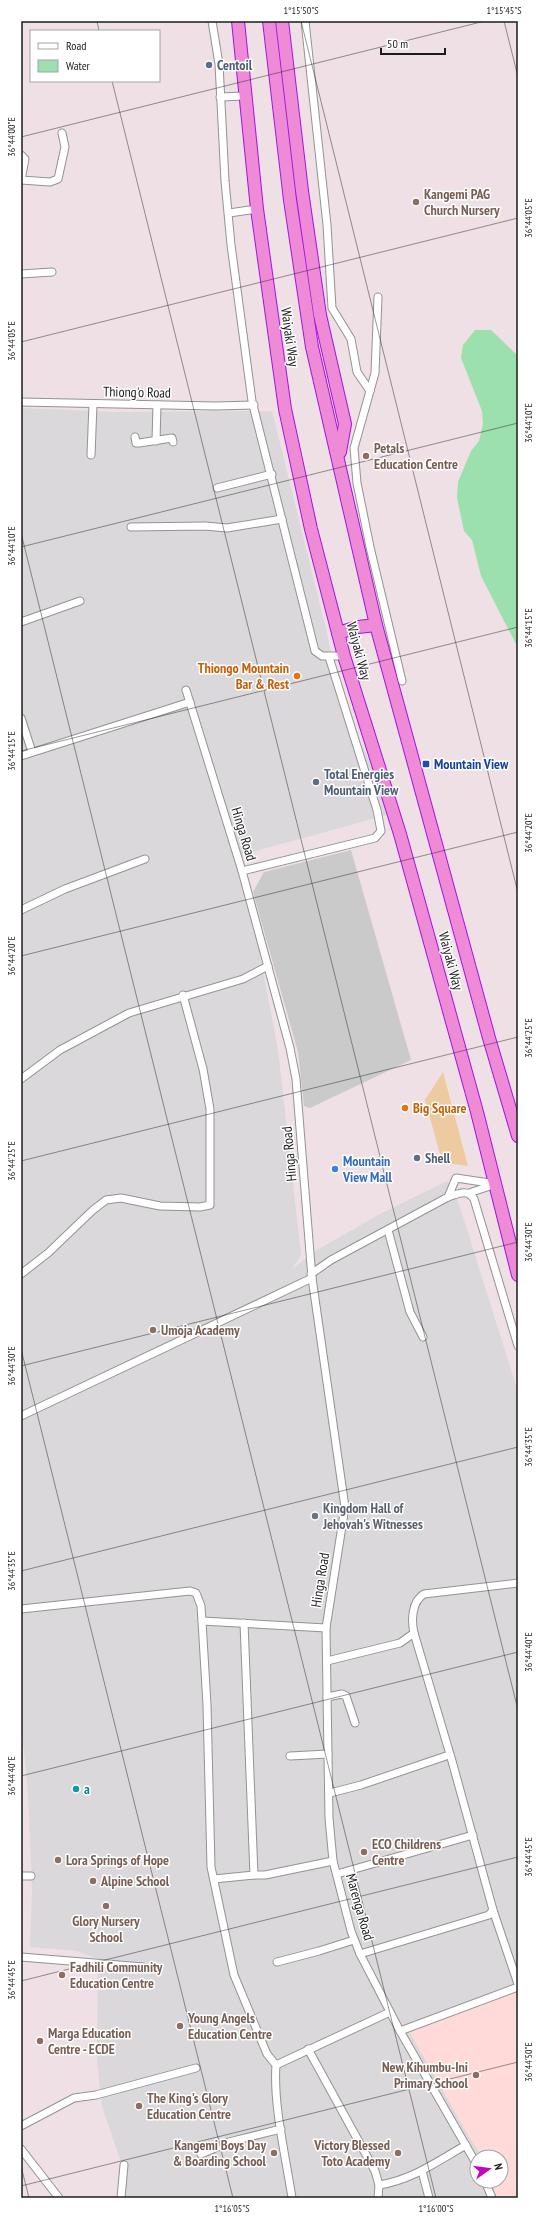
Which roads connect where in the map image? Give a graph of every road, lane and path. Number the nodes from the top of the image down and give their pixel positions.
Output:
1 (212, 21) edge
2 (238, 21) edge
3 (269, 21) edge
4 (282, 21) edge
5 (305, 21) edge
6 (245, 96) junction
7 (220, 97) junction
8 (62, 134) dead end
9 (21, 155) edge
10 (21, 180) edge
11 (257, 209) junction
12 (229, 213) junction
13 (52, 272) dead end
14 (21, 274) edge
15 (378, 297) dead end
16 (370, 391) junction
17 (21, 402) edge
18 (93, 404) junction
19 (157, 404) junction
20 (254, 405) junction
21 (135, 437) dead end
22 (156, 440) junction
23 (173, 442) dead end
24 (91, 455) dead end
25 (339, 460) junction
26 (272, 474) junction
27 (216, 488) dead end
28 (282, 519) junction
29 (131, 527) dead end
30 (80, 601) dead end
31 (21, 622) edge
32 (376, 625) junction
33 (338, 633) junction
34 (344, 656) junction
35 (329, 657) junction
36 (402, 681) dead end
37 (186, 690) dead end
38 (190, 702) junction
39 (21, 718) edge
40 (32, 752) junction
41 (21, 756) edge
42 (392, 806) junction
43 (378, 810) junction
44 (145, 859) dead end
45 (242, 871) junction
46 (21, 910) edge
47 (268, 966) junction
48 (183, 995) junction
49 (21, 1079) edge
50 (518, 1136) edge
51 (496, 1184) junction
52 (469, 1193) junction
53 (448, 1198) junction
54 (388, 1230) junction
55 (21, 1274) edge
56 (518, 1275) edge
57 (311, 1276) junction
58 (423, 1337) dead end
59 (518, 1346) edge
60 (21, 1416) edge
61 (518, 1583) edge
62 (21, 1609) edge
63 (202, 1621) junction
64 (244, 1623) junction
65 (326, 1628) junction
66 (414, 1634) junction
67 (327, 1661) junction
68 (327, 1697) junction
69 (356, 1723) dead end
70 (328, 1754) junction
71 (449, 1755) junction
72 (290, 1756) dead end
73 (330, 1793) junction
74 (472, 1836) junction
75 (333, 1861) junction
76 (337, 1874) junction
77 (254, 1875) junction
78 (21, 1876) edge
79 (31, 1876) dead end
80 (214, 1879) junction
81 (493, 1910) junction
82 (354, 1940) junction
83 (360, 1954) junction
84 (21, 1957) edge
85 (277, 1962) dead end
86 (143, 1967) dead end
87 (518, 1986) edge
88 (390, 2012) junction
89 (400, 2031) junction
90 (308, 2049) junction
91 (276, 2065) junction
92 (196, 2068) dead end
93 (21, 2126) edge
94 (281, 2129) junction
95 (466, 2145) junction
96 (21, 2149) edge
97 (469, 2150) edge
98 (201, 2154) dead end
99 (124, 2165) dead end
100 (422, 2171) junction
101 (379, 2185) junction
102 (59, 2198) edge
103 (121, 2198) edge
104 (292, 2198) edge
105 (378, 2198) edge
106 (429, 2198) edge

1 - 7 street
2 - 6 highway, Waiyaki Way
3 - 25 highway, Waiyaki Way
4 - 25 highway
5 - 16 street
6 - 7 street
6 - 11 highway, Waiyaki Way
7 - 12 street
8 - 10 street
9 - 10 street
11 - 12 street
11 - 33 highway, Waiyaki Way
12 - 20 street
13 - 14 street
15 - 16 street
16 - 36 street
17 - 18 street, Thiong'o Road
18 - 19 street, Thiong'o Road
18 - 24 street
19 - 20 street, Thiong'o Road
19 - 22 street
20 - 26 street
21 - 22 street
22 - 23 street
25 - 32 highway, Waiyaki Way
26 - 27 street
26 - 28 street
28 - 29 street
28 - 35 street
30 - 31 street
32 - 33 highway
32 - 50 highway, Waiyaki Way
33 - 34 highway, Waiyaki Way
34 - 35 street
34 - 42 highway, Waiyaki Way
35 - 43 street
37 - 38 street, Hinga Road
38 - 40 street
38 - 45 street, Hinga Road
39 - 40 street
40 - 41 street
42 - 43 street
42 - 51 highway, Waiyaki Way
43 - 45 street
44 - 46 street
45 - 47 street, Hinga Road
47 - 48 street
47 - 57 street, Hinga Road
48 - 49 street
48 - 55 street
51 - 52 street
51 - 53 street
51 - 56 highway, Waiyaki Way
52 - 53 street
52 - 59 street
53 - 54 street
54 - 57 street
54 - 58 street
57 - 60 street
57 - 65 street, Hinga Road
61 - 66 street
62 - 63 street
63 - 64 street
63 - 80 street
64 - 65 street
64 - 77 street
65 - 67 street, Marenga Road
66 - 67 street
66 - 71 street
67 - 68 street, Marenga Road
68 - 69 street
68 - 70 street, Marenga Road
70 - 72 street
70 - 73 street, Marenga Road
71 - 73 street
71 - 74 street
73 - 75 street, Marenga Road
74 - 76 street
74 - 81 street
75 - 76 street, Marenga Road
75 - 77 street
76 - 82 street, Marenga Road
77 - 80 street
78 - 79 street
80 - 91 street
81 - 83 street
81 - 87 street
82 - 83 street, Marenga Road
82 - 85 street
83 - 88 street, Marenga Road
84 - 86 street
87 - 89 street
88 - 89 street, Marenga Road
88 - 90 street
89 - 95 street, Marenga Road
90 - 91 street
90 - 101 street
91 - 94 street
92 - 93 street
94 - 98 street
94 - 104 street
95 - 97 street, Marenga Road
95 - 100 street
96 - 102 street
99 - 103 street
100 - 101 street
100 - 106 street
101 - 105 street

